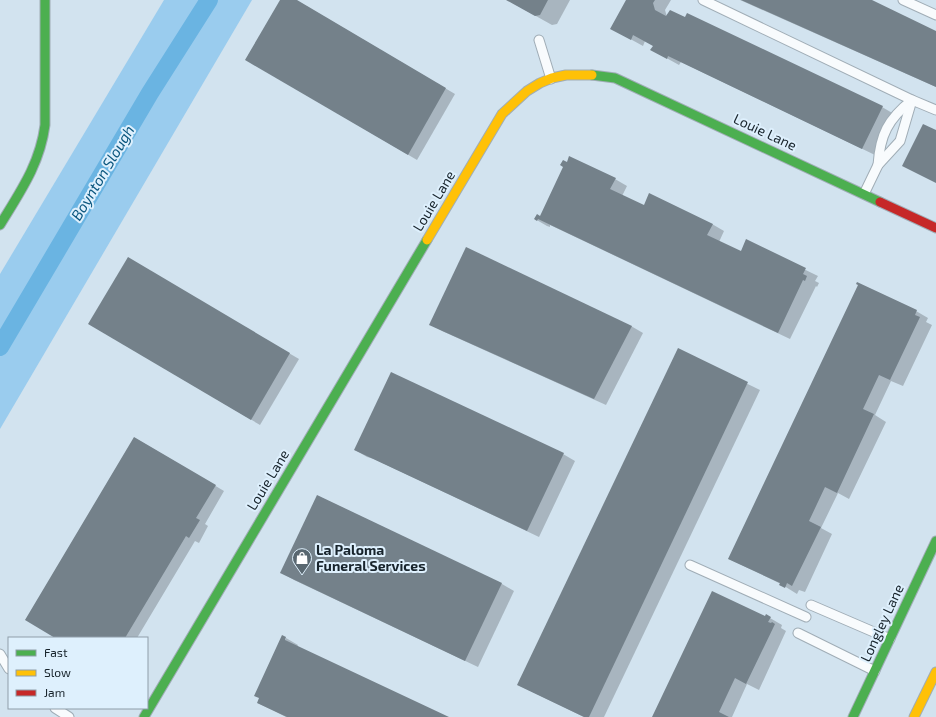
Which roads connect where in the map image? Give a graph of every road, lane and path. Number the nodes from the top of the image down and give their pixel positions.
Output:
1 (45, 0) edge
2 (703, 0) edge
3 (903, 0) edge
4 (936, 16) edge
5 (539, 40) dead end
6 (551, 78) junction
7 (912, 100) junction
8 (936, 110) edge
9 (878, 165) junction
10 (864, 194) junction
11 (0, 225) edge
12 (936, 228) edge
13 (936, 540) edge
14 (690, 565) dead end
15 (811, 605) dead end
16 (806, 616) dead end
17 (798, 633) dead end
18 (890, 639) junction
19 (0, 654) edge
20 (8, 667) edge
21 (875, 671) junction
22 (936, 672) edge
23 (57, 709) edge
24 (69, 717) edge
25 (144, 717) edge
26 (853, 717) edge
27 (914, 717) edge

1 - 11 street
2 - 7 lane
3 - 4 lane
5 - 6 lane
6 - 10 street, Louie Lane
6 - 25 street, Louie Lane
7 - 8 lane
7 - 9 lane
7 - 9 lane
9 - 10 lane
10 - 12 street, Louie Lane
13 - 18 street, Longley Lane
14 - 16 lane
15 - 18 lane
17 - 21 lane
18 - 21 street, Longley Lane
19 - 20 lane
21 - 26 street, Longley Lane
22 - 27 street
23 - 24 lane

